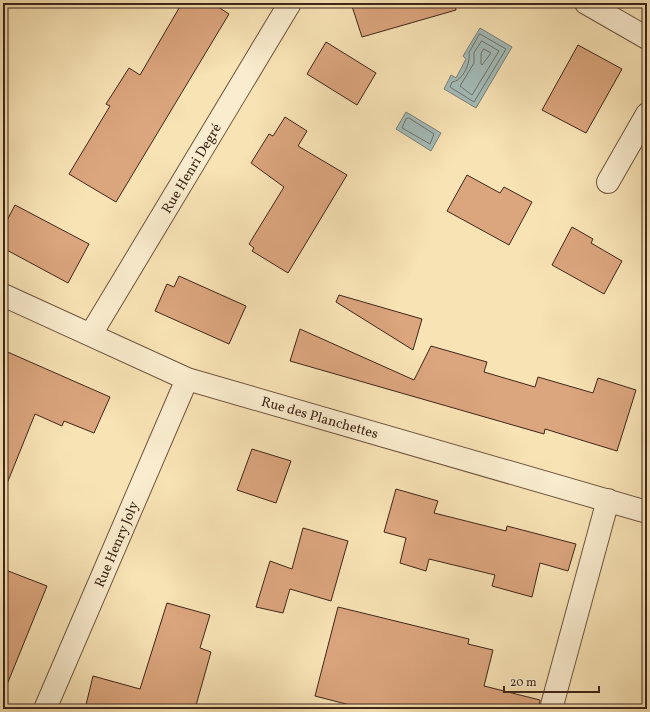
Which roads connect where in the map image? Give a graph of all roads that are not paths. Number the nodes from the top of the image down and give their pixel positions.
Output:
1 (290, 3) edge
2 (586, 3) edge
3 (647, 38) edge
4 (647, 114) edge
5 (608, 182) dead end
6 (3, 295) edge
7 (91, 334) junction
8 (187, 379) junction
9 (608, 500) junction
10 (647, 512) edge
11 (45, 709) edge
12 (551, 709) edge

1 - 7 street, Rue Henri Degré
2 - 3 street
4 - 5 street
6 - 7 street, Rue des Planchettes
7 - 8 street, Rue des Planchettes
8 - 9 street, Rue des Planchettes
8 - 11 street, Rue Henry Joly
9 - 10 street, Rue des Planchettes
9 - 12 street

